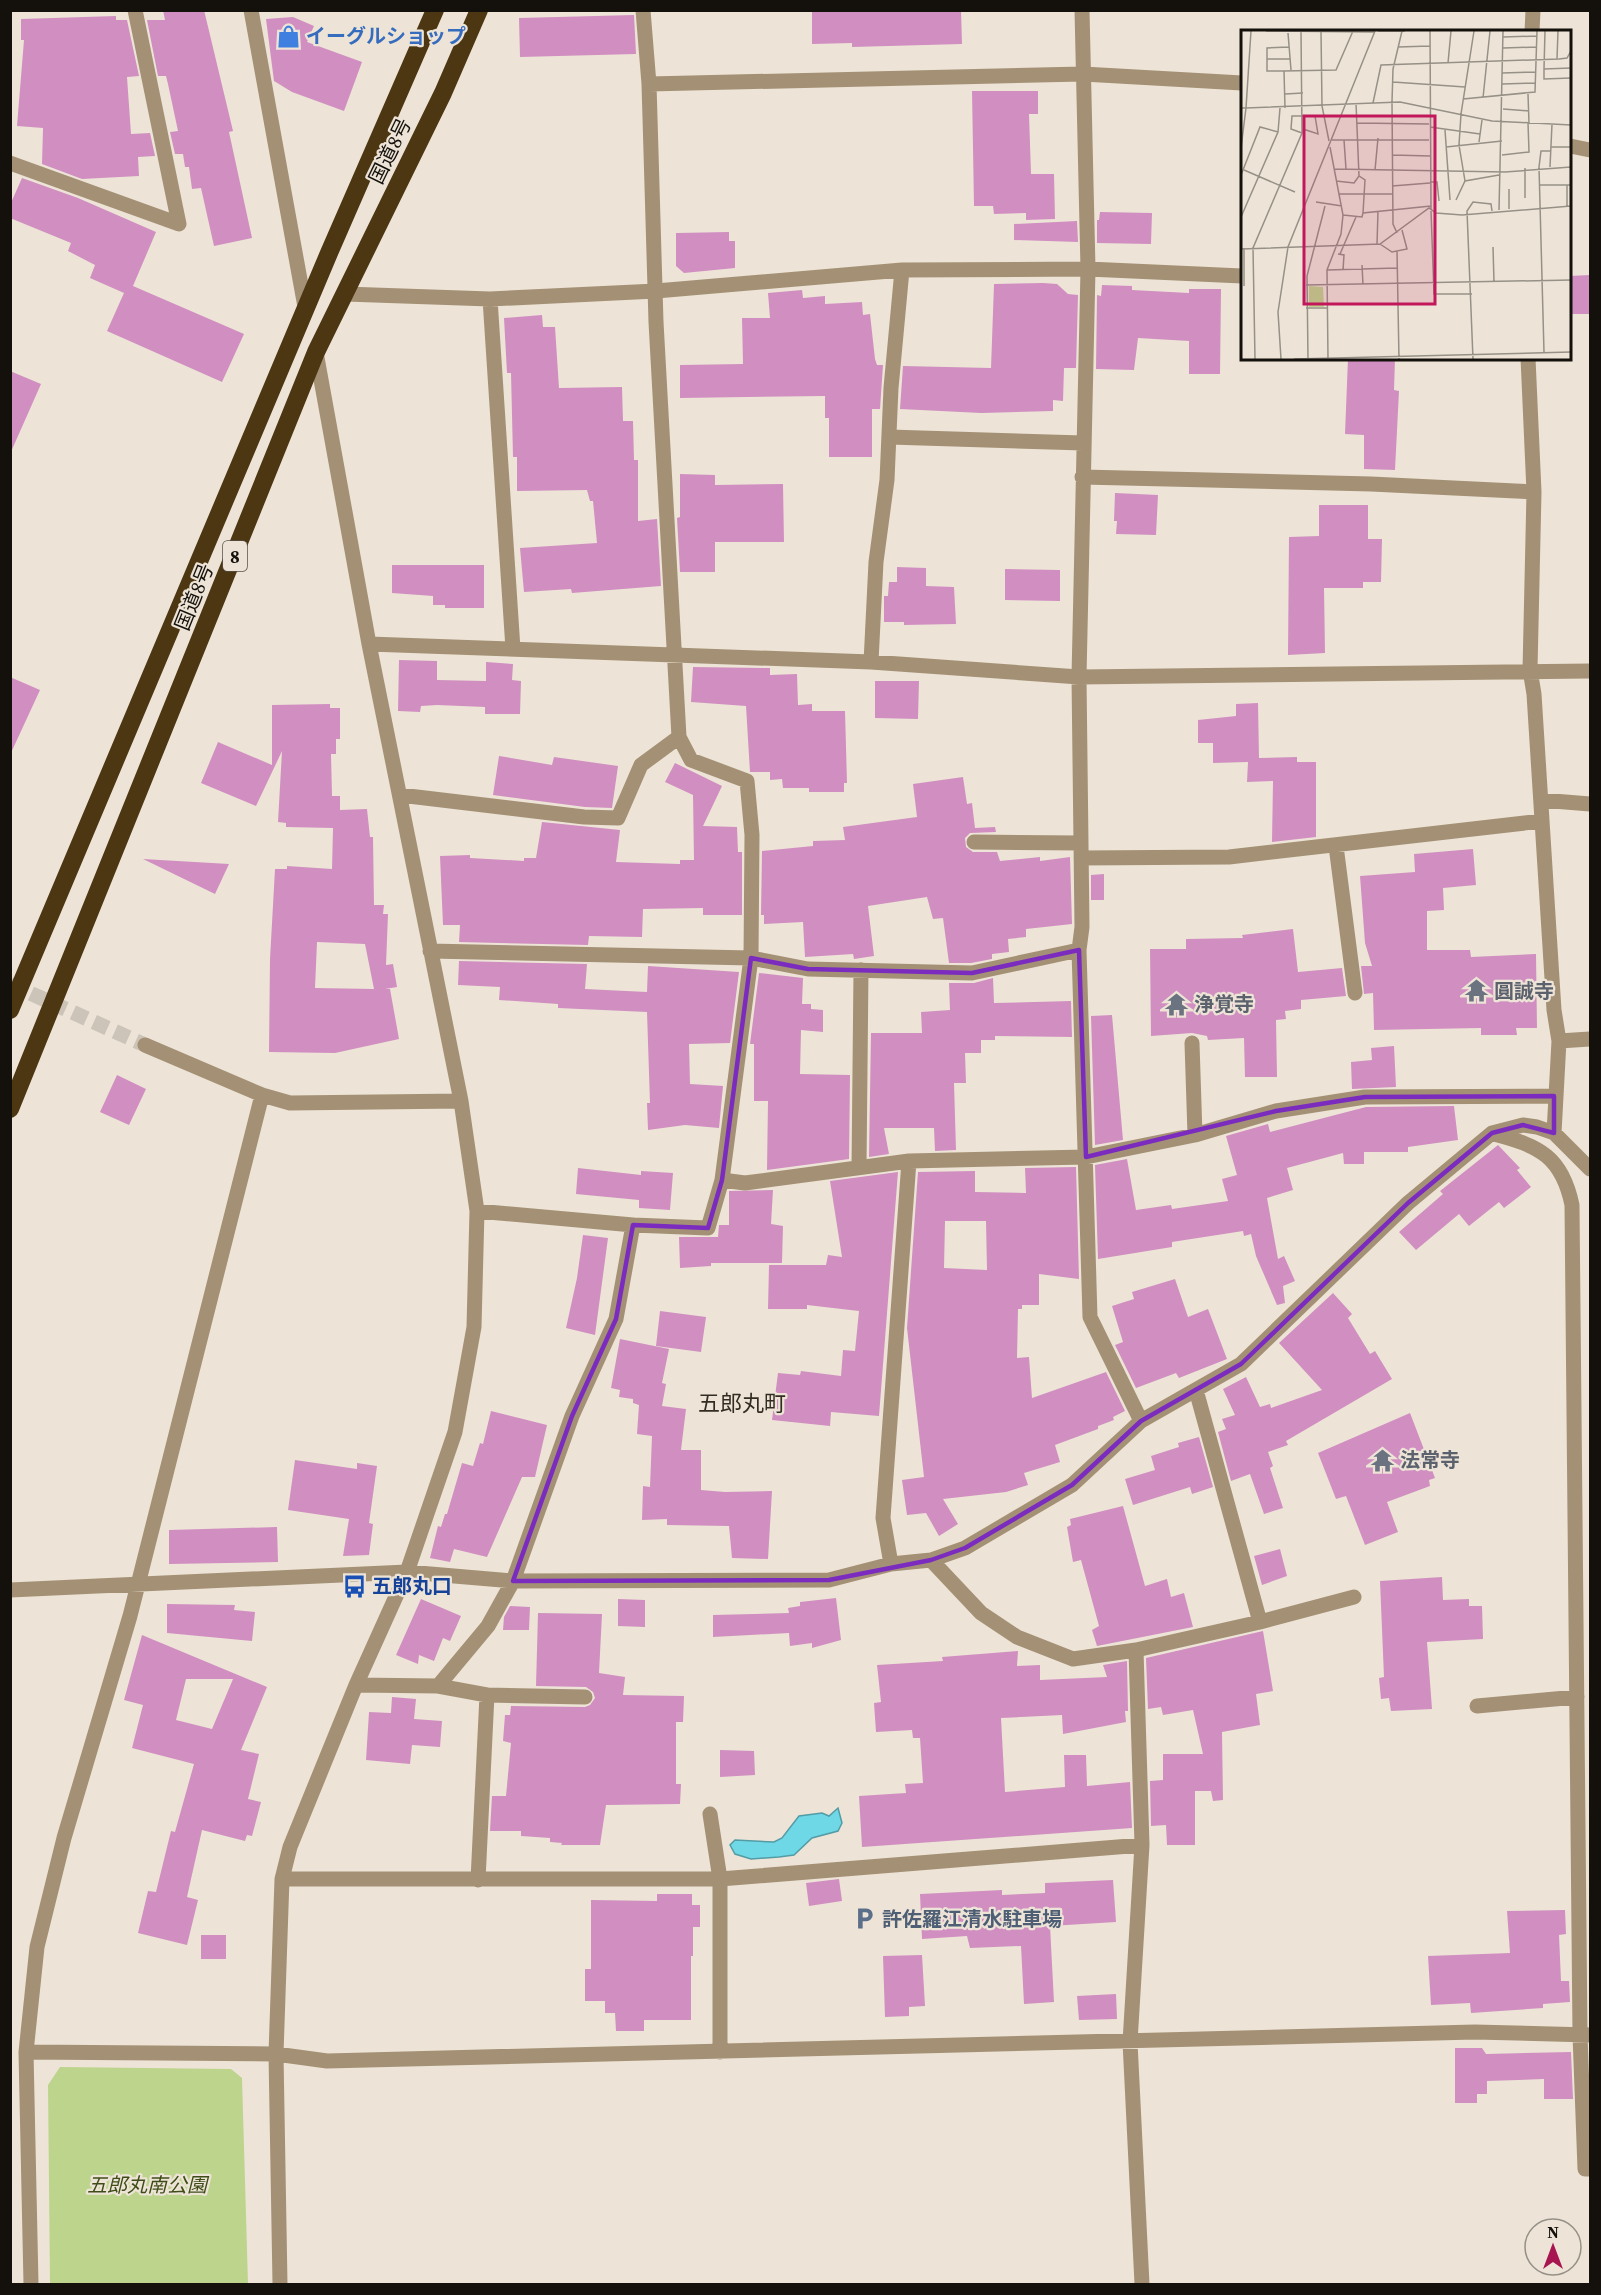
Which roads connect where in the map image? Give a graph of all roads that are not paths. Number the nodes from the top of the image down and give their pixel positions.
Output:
1 (135, 10) edge
2 (251, 10) edge
3 (435, 10) edge
4 (478, 10) edge
5 (643, 10) edge
6 (1082, 10) edge
7 (1533, 10) edge
8 (1532, 30) edge
9 (1083, 74) junction
10 (1241, 83) edge
11 (649, 84) junction
12 (1571, 146) edge
13 (1590, 150) edge
14 (10, 163) edge
15 (1088, 268) junction
16 (902, 270) junction
17 (1241, 276) edge
18 (656, 291) junction
19 (345, 294) junction
20 (489, 299) junction
21 (305, 307) junction
22 (316, 352) junction
23 (1528, 360) edge
24 (889, 437) junction
25 (1083, 443) junction
26 (1082, 477) junction
27 (1534, 492) junction
28 (369, 644) junction
29 (513, 649) junction
30 (675, 653) junction
31 (871, 662) junction
32 (1530, 670) junction
33 (1590, 671) edge
34 (1079, 677) junction
35 (679, 737) junction
36 (400, 795) junction
37 (1541, 800) junction
38 (1590, 804) edge
39 (1542, 821) junction
40 (974, 842) dead end
41 (1336, 846) junction
42 (1081, 850) junction
43 (1079, 950) junction
44 (430, 951) junction
45 (751, 958) junction
46 (861, 970) junction
47 (1355, 993) dead end
48 (10, 1010) edge
49 (1590, 1039) edge
50 (1559, 1041) junction
51 (1192, 1043) dead end
52 (145, 1045) tunnel mouth
53 (262, 1095) junction
54 (1554, 1096) junction
55 (461, 1101) junction
56 (10, 1109) edge
57 (1492, 1133) junction
58 (1554, 1133) junction
59 (1195, 1135) junction
60 (1086, 1157) junction
61 (909, 1161) junction
62 (859, 1168) junction
63 (1590, 1169) edge
64 (722, 1180) junction
65 (477, 1211) junction
66 (633, 1226) junction
67 (1196, 1390) junction
68 (1141, 1421) junction
69 (931, 1560) junction
70 (891, 1564) junction
71 (407, 1572) junction
72 (513, 1581) junction
73 (137, 1584) junction
74 (10, 1590) edge
75 (1354, 1597) dead end
76 (1260, 1622) junction
77 (1136, 1650) junction
78 (356, 1685) junction
79 (438, 1686) junction
80 (487, 1695) junction
81 (585, 1697) dead end
82 (1577, 1697) junction
83 (1478, 1706) dead end
84 (711, 1814) dead end
85 (1142, 1845) junction
86 (282, 1879) junction
87 (720, 1879) junction
88 (478, 1880) junction
89 (1585, 2035) edge
90 (1130, 2042) junction
91 (26, 2052) junction
92 (720, 2052) junction
93 (276, 2055) junction
94 (1590, 2169) edge
95 (31, 2284) edge
96 (280, 2284) edge
97 (1142, 2284) edge

1 - 14 street
2 - 21 street
3 - 21 highway, 国道8号 / 8
4 - 19 highway, 国道8号 / 8
5 - 11 street
6 - 9 street
7 - 8 street
9 - 10 street
9 - 11 street
9 - 15 street
11 - 18 street
12 - 13 street
15 - 16 street
15 - 17 street
15 - 25 street
16 - 18 street
16 - 24 street
18 - 20 street
18 - 30 street
19 - 20 street
19 - 22 highway, 国道8号 / 8
20 - 29 street
21 - 48 highway, 国道8号 / 8
22 - 28 street
22 - 56 highway, 国道8号 / 8
23 - 27 street
24 - 25 street
24 - 31 street
25 - 26 street
26 - 27 street
26 - 34 street
27 - 32 street
28 - 29 street
28 - 36 street
29 - 30 street
30 - 31 street
30 - 35 street
31 - 34 street
32 - 33 street
32 - 34 street
32 - 37 street
34 - 42 street
35 - 36 street
35 - 45 street
36 - 44 street
37 - 38 street
37 - 39 street
39 - 41 street
39 - 50 street
40 - 42 street
41 - 42 street
41 - 47 street
42 - 43 street
43 - 46 street
43 - 60 street
44 - 45 street
44 - 55 street
45 - 46 street
45 - 64 street
46 - 62 street
49 - 50 street
50 - 54 street
51 - 59 street
52 - 53 street
53 - 55 street
53 - 73 street
54 - 58 street
54 - 59 street
55 - 65 street
57 - 58 street
57 - 67 street
57 - 82 street
58 - 63 street
59 - 60 street
60 - 61 street
60 - 68 street
61 - 62 street
61 - 70 street
62 - 64 street
64 - 66 street
65 - 66 street
65 - 71 street
66 - 72 street
67 - 68 street
67 - 76 street
68 - 69 street
69 - 70 street
69 - 77 street
70 - 72 street
71 - 72 street
71 - 73 street
71 - 78 street
72 - 79 street
73 - 74 street
73 - 91 street
75 - 76 street
76 - 77 street
77 - 85 street
78 - 79 street
78 - 86 street
79 - 80 street
80 - 81 street
80 - 88 street
82 - 83 street
82 - 89 street
84 - 87 street
85 - 87 street
85 - 90 street
86 - 88 street
86 - 93 street
87 - 88 street
87 - 92 street
89 - 90 street
89 - 94 street
90 - 92 street
90 - 97 street
91 - 93 street
91 - 95 street
92 - 93 street
93 - 96 street

